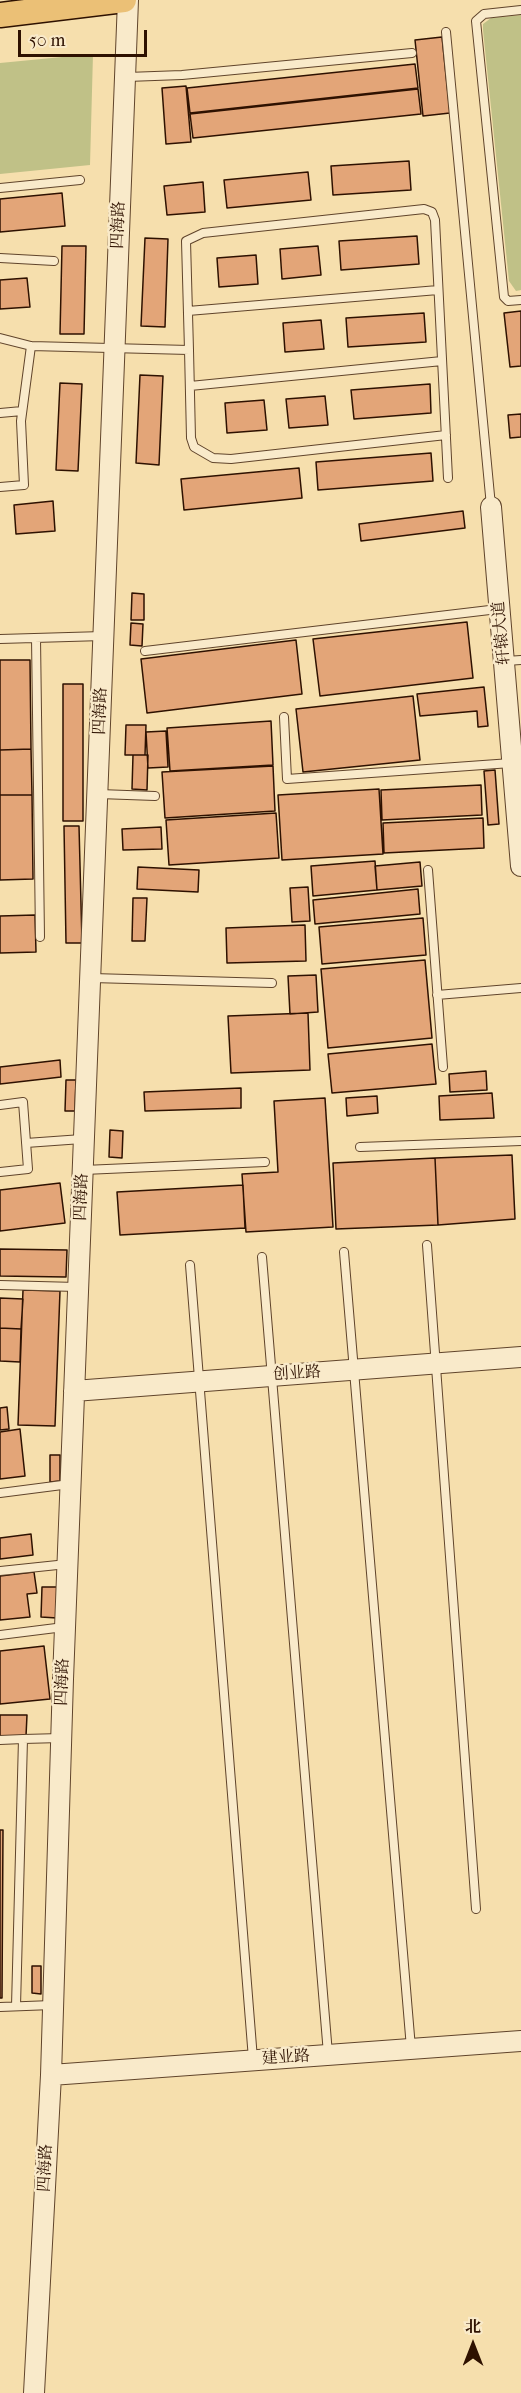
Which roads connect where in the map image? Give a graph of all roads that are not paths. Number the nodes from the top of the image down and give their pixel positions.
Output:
1 (126, 0) edge
2 (521, 10) edge
3 (0, 15) edge
4 (446, 32) dead end
5 (412, 53) dead end
6 (125, 77) junction
7 (80, 180) dead end
8 (0, 188) edge
9 (0, 258) edge
10 (54, 261) dead end
11 (438, 290) junction
12 (521, 300) edge
13 (188, 311) junction
14 (0, 338) edge
15 (31, 346) junction
16 (114, 348) junction
17 (189, 350) junction
18 (442, 361) junction
19 (190, 386) junction
20 (22, 411) junction
21 (0, 413) edge
22 (446, 435) junction
23 (448, 478) dead end
24 (0, 487) edge
25 (491, 507) joint
26 (500, 608) junction
27 (104, 636) junction
28 (36, 638) junction
29 (0, 639) edge
30 (145, 651) dead end
31 (513, 661) edge
32 (284, 717) dead end
33 (513, 763) junction
34 (98, 794) junction
35 (155, 796) dead end
36 (521, 864) edge
37 (428, 870) dead end
38 (40, 938) dead end
39 (90, 978) junction
40 (272, 984) dead end
41 (521, 988) edge
42 (438, 995) junction
43 (443, 1067) dead end
44 (0, 1105) edge
45 (84, 1139) junction
46 (521, 1141) edge
47 (27, 1143) junction
48 (360, 1147) dead end
49 (265, 1162) dead end
50 (83, 1170) junction
51 (0, 1172) edge
52 (427, 1245) dead end
53 (344, 1252) dead end
54 (262, 1257) dead end
55 (190, 1265) dead end
56 (0, 1285) edge
57 (78, 1287) junction
58 (521, 1357) edge
59 (436, 1363) junction
60 (354, 1370) junction
61 (272, 1376) junction
62 (199, 1382) junction
63 (74, 1391) junction
64 (70, 1484) junction
65 (0, 1492) edge
66 (67, 1564) junction
67 (0, 1571) edge
68 (65, 1627) junction
69 (0, 1635) edge
70 (61, 1738) junction
71 (23, 1739) junction
72 (0, 1740) edge
73 (476, 1909) dead end
74 (53, 2005) junction
75 (16, 2006) junction
76 (0, 2007) edge
77 (521, 2041) edge
78 (411, 2049) junction
79 (328, 2055) junction
80 (253, 2061) junction
81 (51, 2075) junction
82 (34, 2393) edge

1 - 3 main road
1 - 6 street, 四海路
2 - 12 lane
4 - 25 lane
5 - 6 lane
6 - 16 street, 四海路
7 - 8 lane
9 - 10 lane
11 - 13 lane
11 - 13 lane
11 - 18 lane
13 - 17 lane
14 - 15 lane
15 - 16 lane
15 - 20 lane
16 - 17 lane
16 - 27 street, 四海路
17 - 19 lane
18 - 19 lane
18 - 22 lane
19 - 22 lane
20 - 21 lane
20 - 24 lane
22 - 23 lane
25 - 26 street, 轩辕大道
26 - 30 lane
26 - 31 street, 轩辕大道
27 - 28 lane
27 - 34 street, 四海路
28 - 29 lane
28 - 38 lane
31 - 33 street, 轩辕大道
32 - 33 lane
33 - 36 street, 轩辕大道
34 - 35 lane
34 - 39 street, 四海路
37 - 42 lane
39 - 40 lane
39 - 45 street, 四海路
41 - 42 lane
42 - 43 lane
44 - 47 lane
45 - 47 lane
45 - 50 street, 四海路
46 - 48 lane
47 - 51 lane
49 - 50 lane
50 - 57 street, 四海路
52 - 59 lane
53 - 60 lane
54 - 61 lane
55 - 62 lane
56 - 57 lane
57 - 63 street, 四海路
58 - 59 street, 创业路
59 - 60 street, 创业路
59 - 73 lane
60 - 61 street, 创业路
60 - 78 lane
61 - 62 street, 创业路
61 - 79 lane
62 - 63 street, 创业路
62 - 80 lane
63 - 64 street, 四海路
64 - 65 lane
64 - 66 street, 四海路
66 - 67 lane
66 - 68 street, 四海路
68 - 69 lane
68 - 70 street, 四海路
70 - 71 lane
70 - 74 street, 四海路
71 - 72 lane
71 - 75 lane
74 - 75 lane
74 - 81 street, 四海路
75 - 76 lane
77 - 78 street, 建业路
78 - 79 street, 建业路
79 - 80 street, 建业路
80 - 81 street, 建业路
81 - 82 street, 四海路

